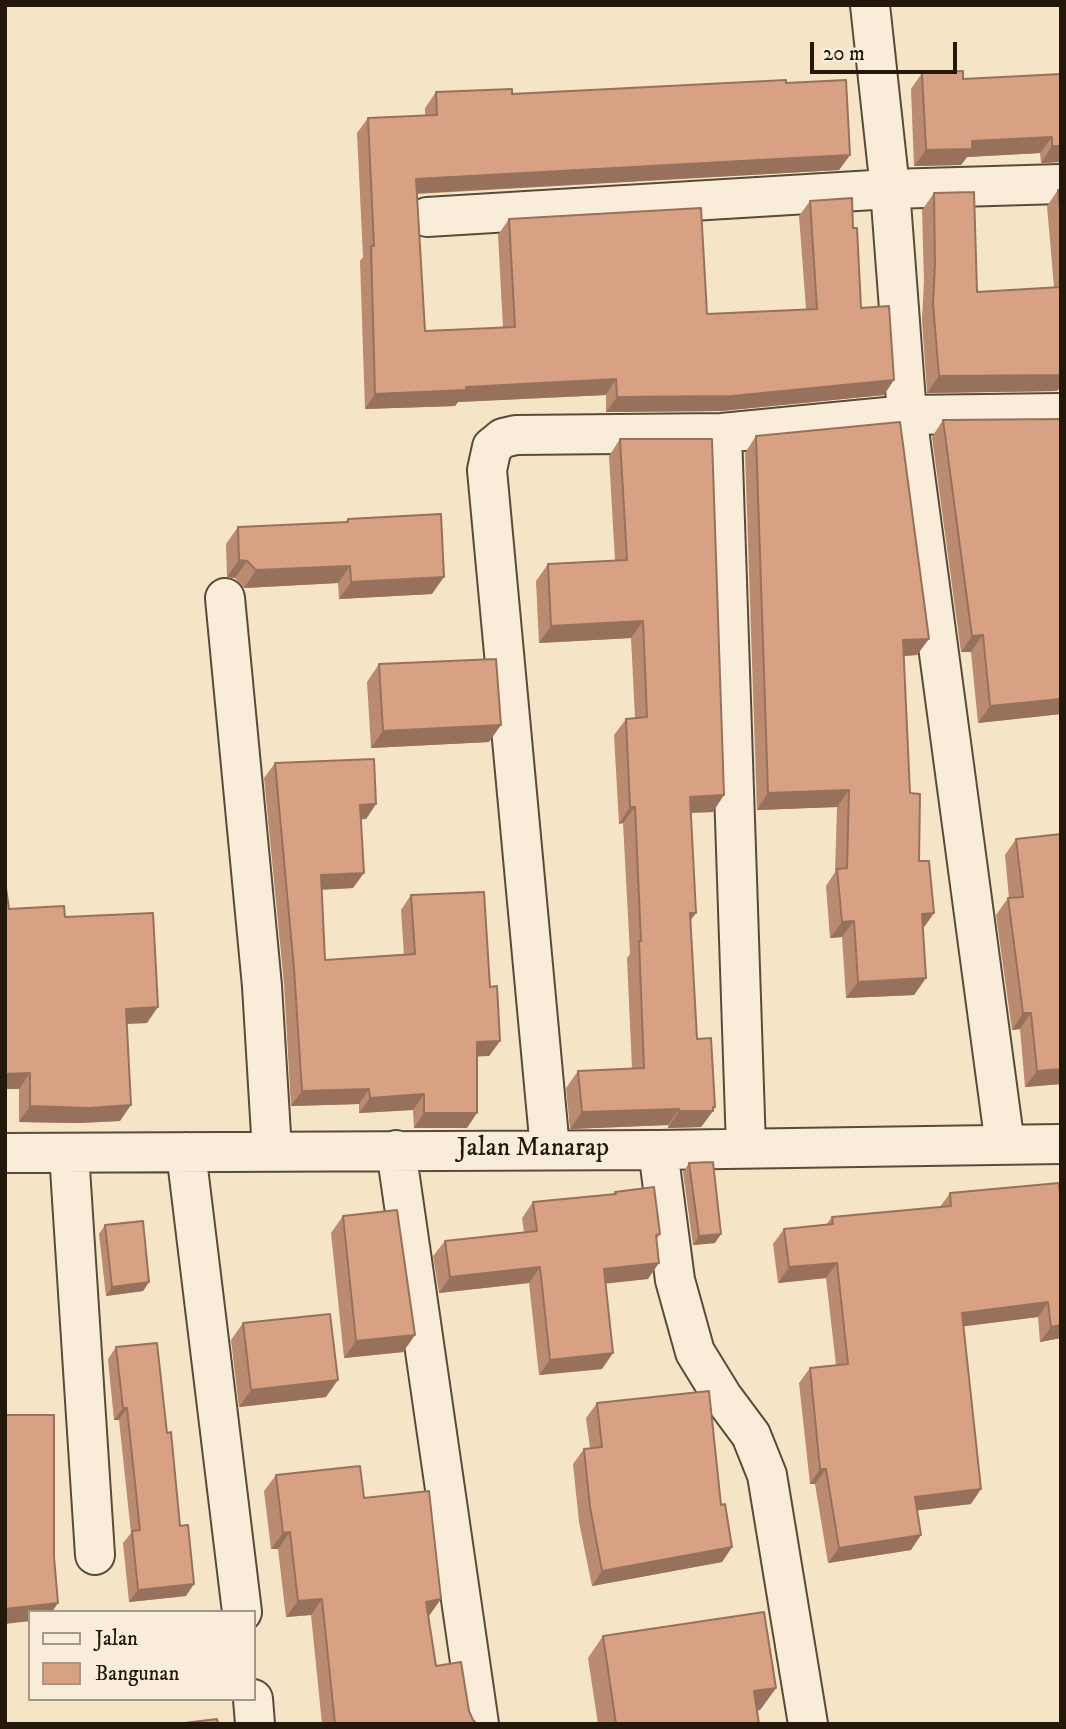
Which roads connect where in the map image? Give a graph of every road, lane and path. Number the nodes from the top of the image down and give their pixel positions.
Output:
1 (870, 5) edge
2 (1061, 184) edge
3 (890, 190) junction
4 (427, 217) dead end
5 (1061, 413) edge
6 (907, 415) junction
7 (722, 433) junction
8 (225, 598) dead end
9 (1005, 1144) junction
10 (1061, 1144) edge
11 (746, 1147) junction
12 (550, 1149) junction
13 (396, 1150) junction
14 (658, 1150) junction
15 (186, 1152) junction
16 (272, 1152) junction
17 (5, 1153) edge
18 (69, 1153) junction
19 (95, 1555) dead end
20 (242, 1610) edge
21 (253, 1701) edge
22 (256, 1724) edge
23 (479, 1724) edge
24 (808, 1724) edge

1 - 3 street
2 - 3 street
3 - 4 street
3 - 6 street
5 - 6 street
6 - 7 street
6 - 9 street
7 - 11 street
7 - 12 street
8 - 16 street
9 - 10 street, Jalan Manarap
9 - 11 street, Jalan Manarap
11 - 14 street, Jalan Manarap
12 - 13 street, Jalan Manarap
12 - 14 street, Jalan Manarap
13 - 16 street, Jalan Manarap
13 - 23 street
14 - 24 street
15 - 16 street, Jalan Manarap
15 - 18 street, Jalan Manarap
15 - 20 street
17 - 18 street, Jalan Manarap
18 - 19 street
21 - 22 street

